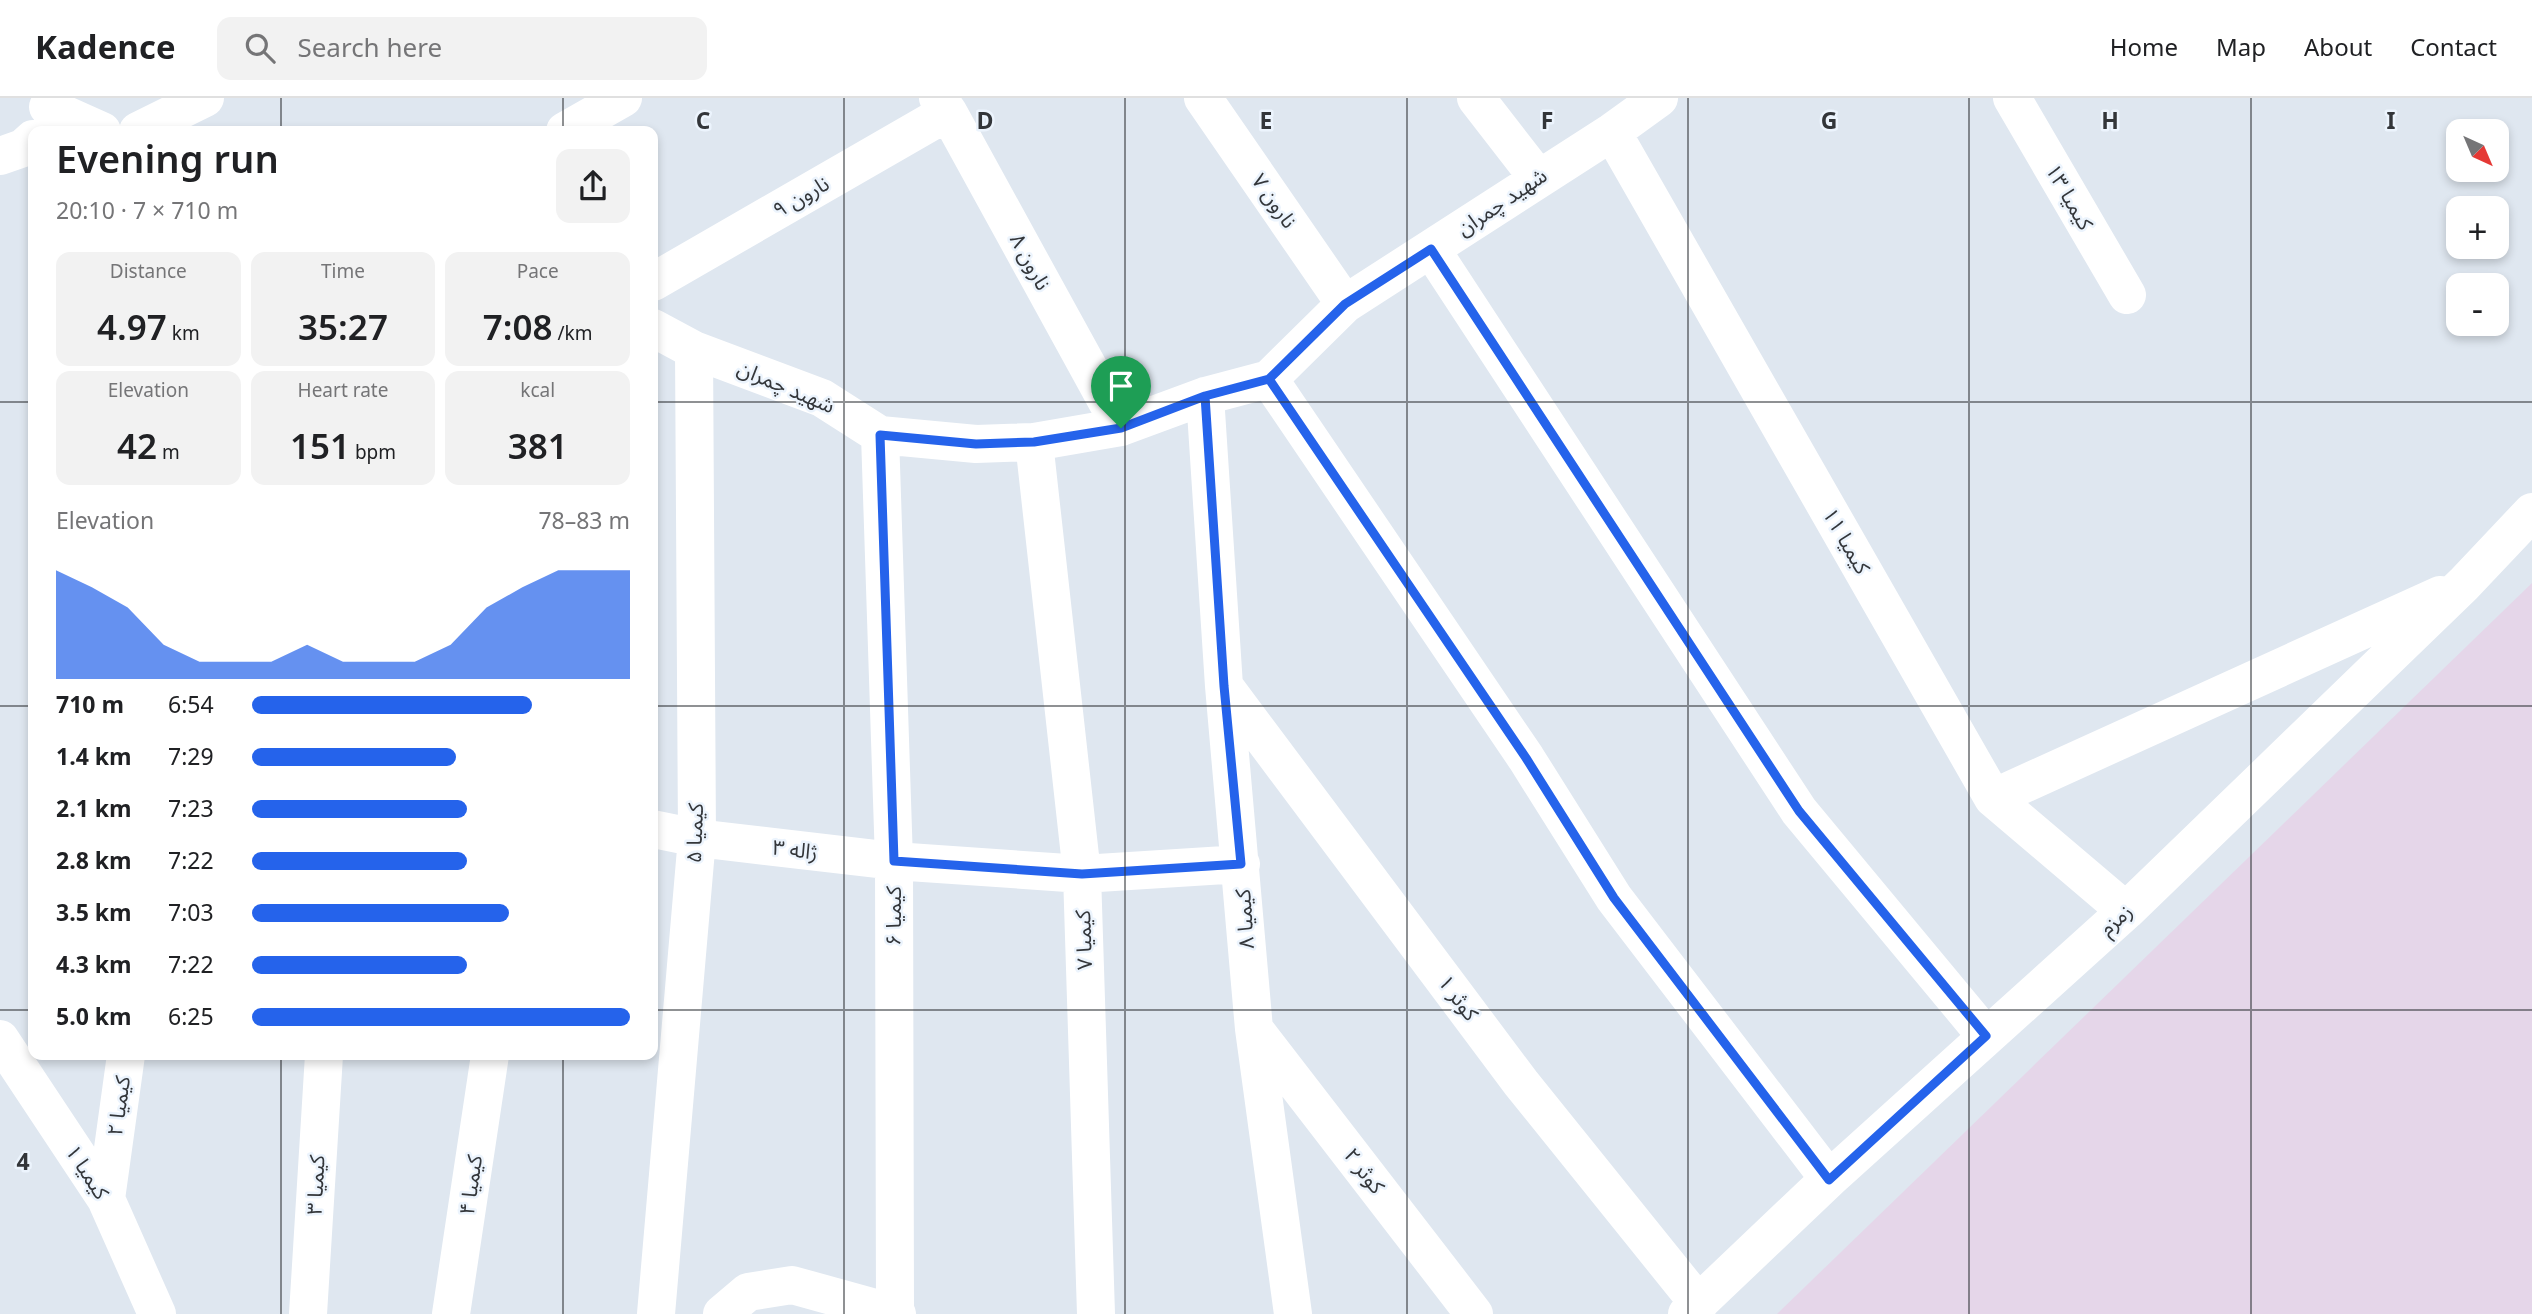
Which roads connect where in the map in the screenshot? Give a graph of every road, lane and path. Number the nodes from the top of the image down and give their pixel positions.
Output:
1 (205, 98) edge
2 (623, 98) edge
3 (1203, 98) edge
4 (1476, 98) edge
5 (1659, 98) edge
6 (2012, 98) edge
7 (943, 105) edge
8 (42, 119) edge
9 (77, 126) edge
10 (148, 126) edge
11 (574, 126) edge
12 (1612, 132) junction
13 (28, 140) edge
14 (0, 156) edge
15 (1538, 178) junction
16 (1431, 249) junction
17 (658, 279) edge
18 (2127, 295) dead end
19 (1345, 304) junction
20 (658, 331) edge
21 (694, 351) junction
22 (1269, 379) junction
23 (1205, 396) junction
24 (1121, 428) junction
25 (880, 435) junction
26 (1034, 442) junction
27 (2532, 512) edge
28 (2464, 584) junction
29 (1224, 686) junction
30 (1993, 798) junction
31 (658, 830) edge
32 (697, 838) junction
33 (894, 861) junction
34 (1241, 864) junction
35 (1082, 874) junction
36 (2126, 911) junction
37 (1254, 1029) junction
38 (1986, 1036) junction
39 (0, 1039) edge
40 (124, 1060) edge
41 (324, 1060) edge
42 (489, 1060) edge
43 (1829, 1180) junction
44 (106, 1199) junction
45 (1693, 1309) edge
46 (157, 1314) edge
47 (308, 1314) edge
48 (452, 1314) edge
49 (656, 1314) edge
50 (722, 1314) edge
51 (896, 1314) edge
52 (1096, 1314) edge
53 (1293, 1314) edge
54 (1474, 1314) edge

1 - 10 street
2 - 11 street
3 - 19 street, نارون ۷
4 - 15 street
5 - 12 street, شهید چمران
6 - 18 street, کیمیا ۱۳
7 - 17 street, نارون ۹
7 - 24 street, نارون ۸
8 - 9 street
12 - 15 street, شهید چمران
12 - 30 street, کیمیا ۱۱
13 - 14 street
15 - 16 street, شهید چمران
16 - 19 street, شهید چمران
16 - 38 street
19 - 22 street, شهید چمران
20 - 21 street, شهید چمران
21 - 25 street, شهید چمران
21 - 32 street, کیمیا ۵
22 - 23 street, شهید چمران
22 - 43 street
23 - 24 street, شهید چمران
23 - 29 street, کیمیا ۸
24 - 26 street, شهید چمران
25 - 26 street, شهید چمران
25 - 33 street, کیمیا ۶
26 - 35 street, کیمیا ۷
27 - 28 street, زمزم
28 - 30 street
28 - 36 street, زمزم
29 - 34 street, کیمیا ۸
29 - 45 street, کوثر ۱
30 - 36 street, کیمیا ۱۱
31 - 32 street, ژاله ۳
32 - 33 street, ژاله ۳
32 - 49 street, کیمیا ۵
33 - 35 street, ژاله ۳
33 - 51 street, کیمیا ۶
34 - 35 street, ژاله ۳
34 - 37 street, کیمیا ۸
35 - 52 street, کیمیا ۷
36 - 38 street, زمزم
37 - 53 street, کیمیا ۸
37 - 54 street, کوثر ۲
38 - 43 street, زمزم
39 - 44 street, کیمیا ۱
40 - 44 street, کیمیا ۲
41 - 47 street, کیمیا ۳
42 - 48 street, کیمیا ۴
43 - 45 street, زمزم
44 - 46 street, کیمیا ۱
50 - 51 street

